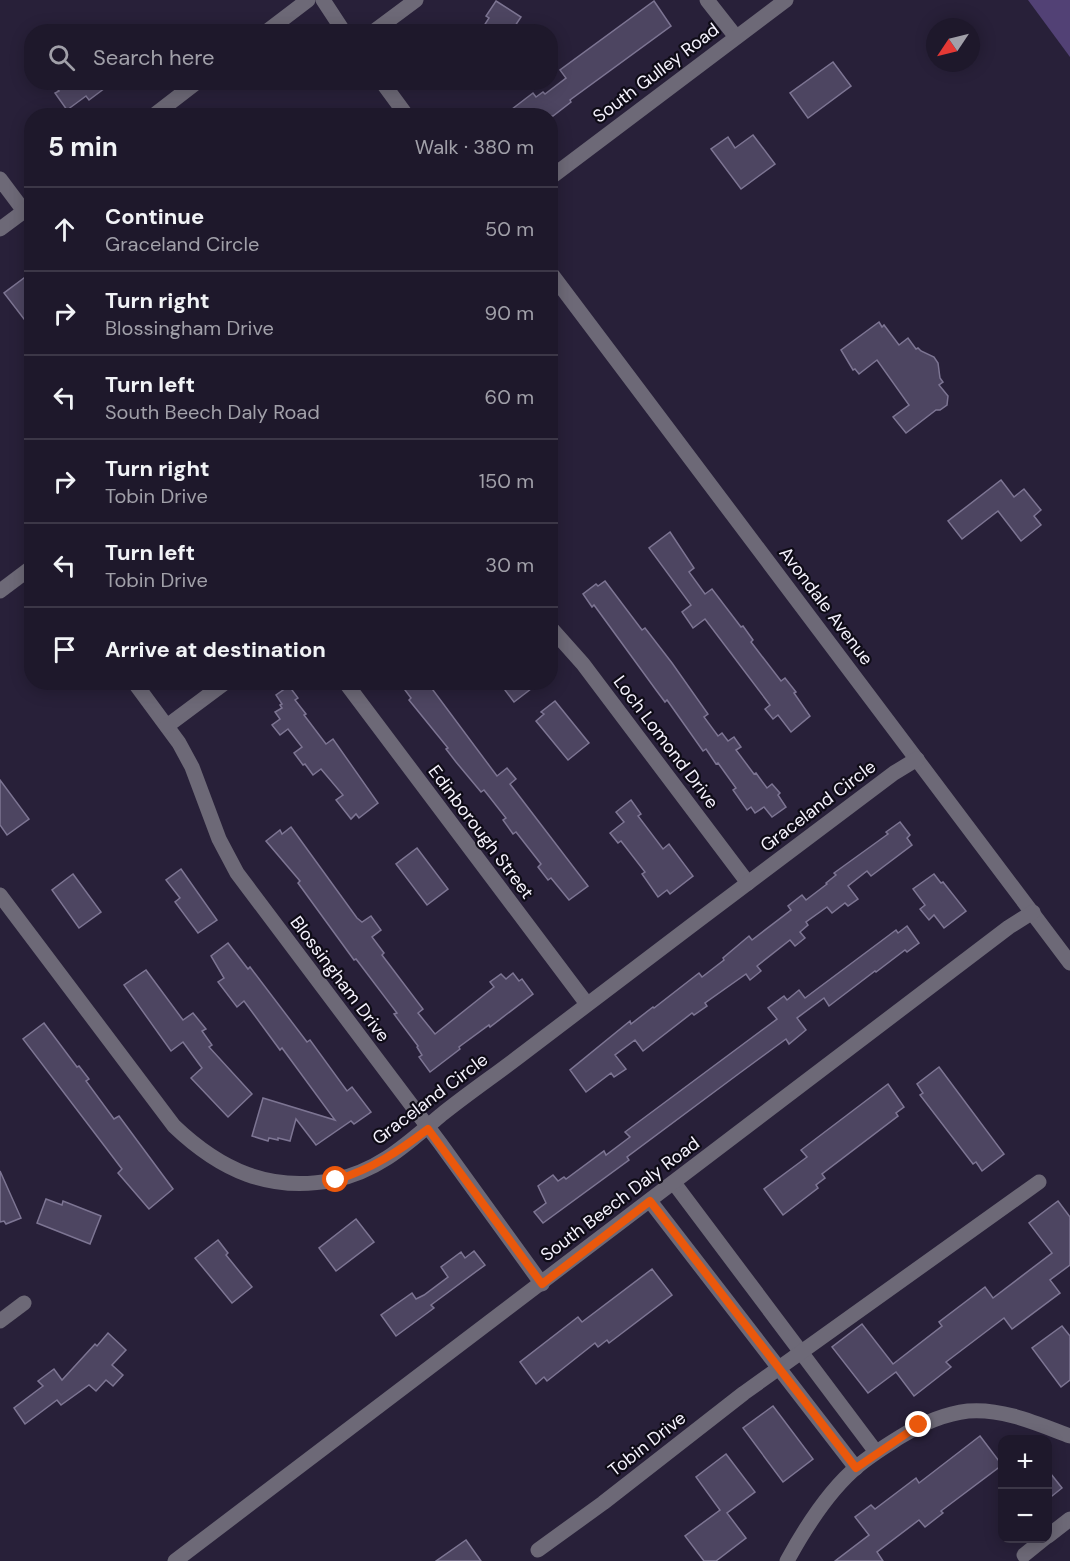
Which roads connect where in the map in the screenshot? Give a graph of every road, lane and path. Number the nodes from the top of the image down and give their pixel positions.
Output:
1 (308, 0) edge
2 (323, 0) edge
3 (416, 0) edge
4 (707, 0) edge
5 (786, 0) edge
6 (276, 24) edge
7 (339, 24) edge
8 (384, 24) edge
9 (736, 38) junction
10 (187, 90) edge
11 (388, 90) edge
12 (163, 108) edge
13 (401, 108) edge
14 (558, 172) edge
15 (0, 178) edge
16 (24, 204) edge
17 (24, 211) edge
18 (0, 229) edge
19 (558, 283) edge
20 (24, 573) edge
21 (0, 591) edge
22 (558, 636) edge
23 (140, 690) edge
24 (215, 690) edge
25 (351, 690) edge
26 (167, 726) junction
27 (917, 759) junction
28 (748, 883) junction
29 (0, 895) edge
30 (1033, 912) junction
31 (1070, 963) edge
32 (587, 1004) junction
33 (428, 1129) junction
34 (1039, 1182) dead end
35 (674, 1183) junction
36 (650, 1201) junction
37 (542, 1284) junction
38 (24, 1303) dead end
39 (0, 1321) edge
40 (800, 1352) junction
41 (779, 1367) junction
42 (1070, 1436) edge
43 (876, 1452) junction
44 (856, 1468) junction
45 (1070, 1519) edge
46 (1052, 1533) edge
47 (1039, 1543) edge
48 (538, 1550) dead end
49 (1024, 1554) dead end
50 (175, 1561) edge
51 (787, 1561) edge

1 - 6 street
2 - 7 street
3 - 8 street
4 - 9 street
5 - 9 street, South Gulley Road
9 - 14 street, South Gulley Road
10 - 12 street
11 - 13 street
15 - 16 street
17 - 18 street
19 - 27 street, Avondale Avenue
20 - 21 street
22 - 28 street, Loch Lomond Drive
23 - 26 street, Blossingham Drive
24 - 26 street
25 - 32 street, Edinborough Street
26 - 33 street, Blossingham Drive
27 - 28 street, Graceland Circle
27 - 30 street, Avondale Avenue
28 - 32 street, Graceland Circle
29 - 33 street, Graceland Circle
30 - 31 street, Avondale Avenue
30 - 35 street, South Beech Daly Road
32 - 33 street, Graceland Circle
33 - 37 street, Blossingham Drive
34 - 40 street, Tobin Drive
35 - 36 street, South Beech Daly Road
35 - 40 street
36 - 37 street, South Beech Daly Road
36 - 41 street
37 - 50 street, South Beech Daly Road
38 - 39 street
40 - 41 street, Tobin Drive
40 - 43 street
41 - 44 street
41 - 48 street, Tobin Drive
42 - 43 street
43 - 44 street
44 - 51 street
45 - 46 street
47 - 49 street

